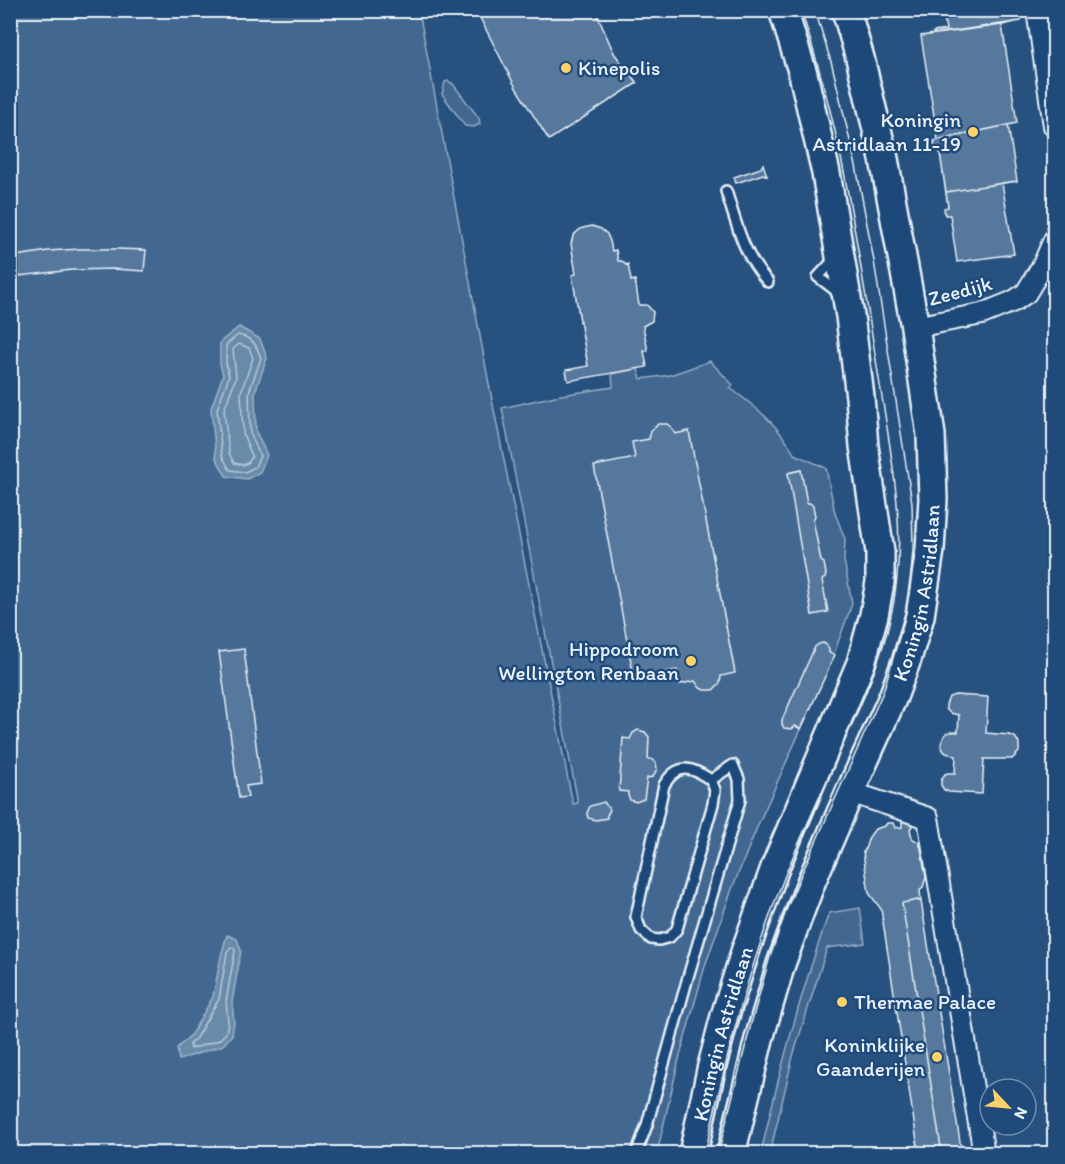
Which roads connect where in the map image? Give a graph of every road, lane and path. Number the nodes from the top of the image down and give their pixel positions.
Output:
1 (783, 10) edge
2 (846, 10) edge
3 (1037, 10) edge
4 (1054, 126) edge
5 (726, 191) dead end
6 (1054, 240) edge
7 (768, 282) dead end
8 (915, 327) junction
9 (711, 780) junction
10 (850, 792) junction
11 (636, 1154) edge
12 (693, 1154) edge
13 (731, 1154) edge
14 (984, 1154) edge

1 - 12 street, Koningin Astridlaan
2 - 8 street, Koningin Astridlaan
3 - 4 street
5 - 7 lane
6 - 8 street, Zeedijk
8 - 10 street, Koningin Astridlaan
9 - 9 lane
9 - 11 lane
10 - 13 street, Koningin Astridlaan
10 - 14 street

